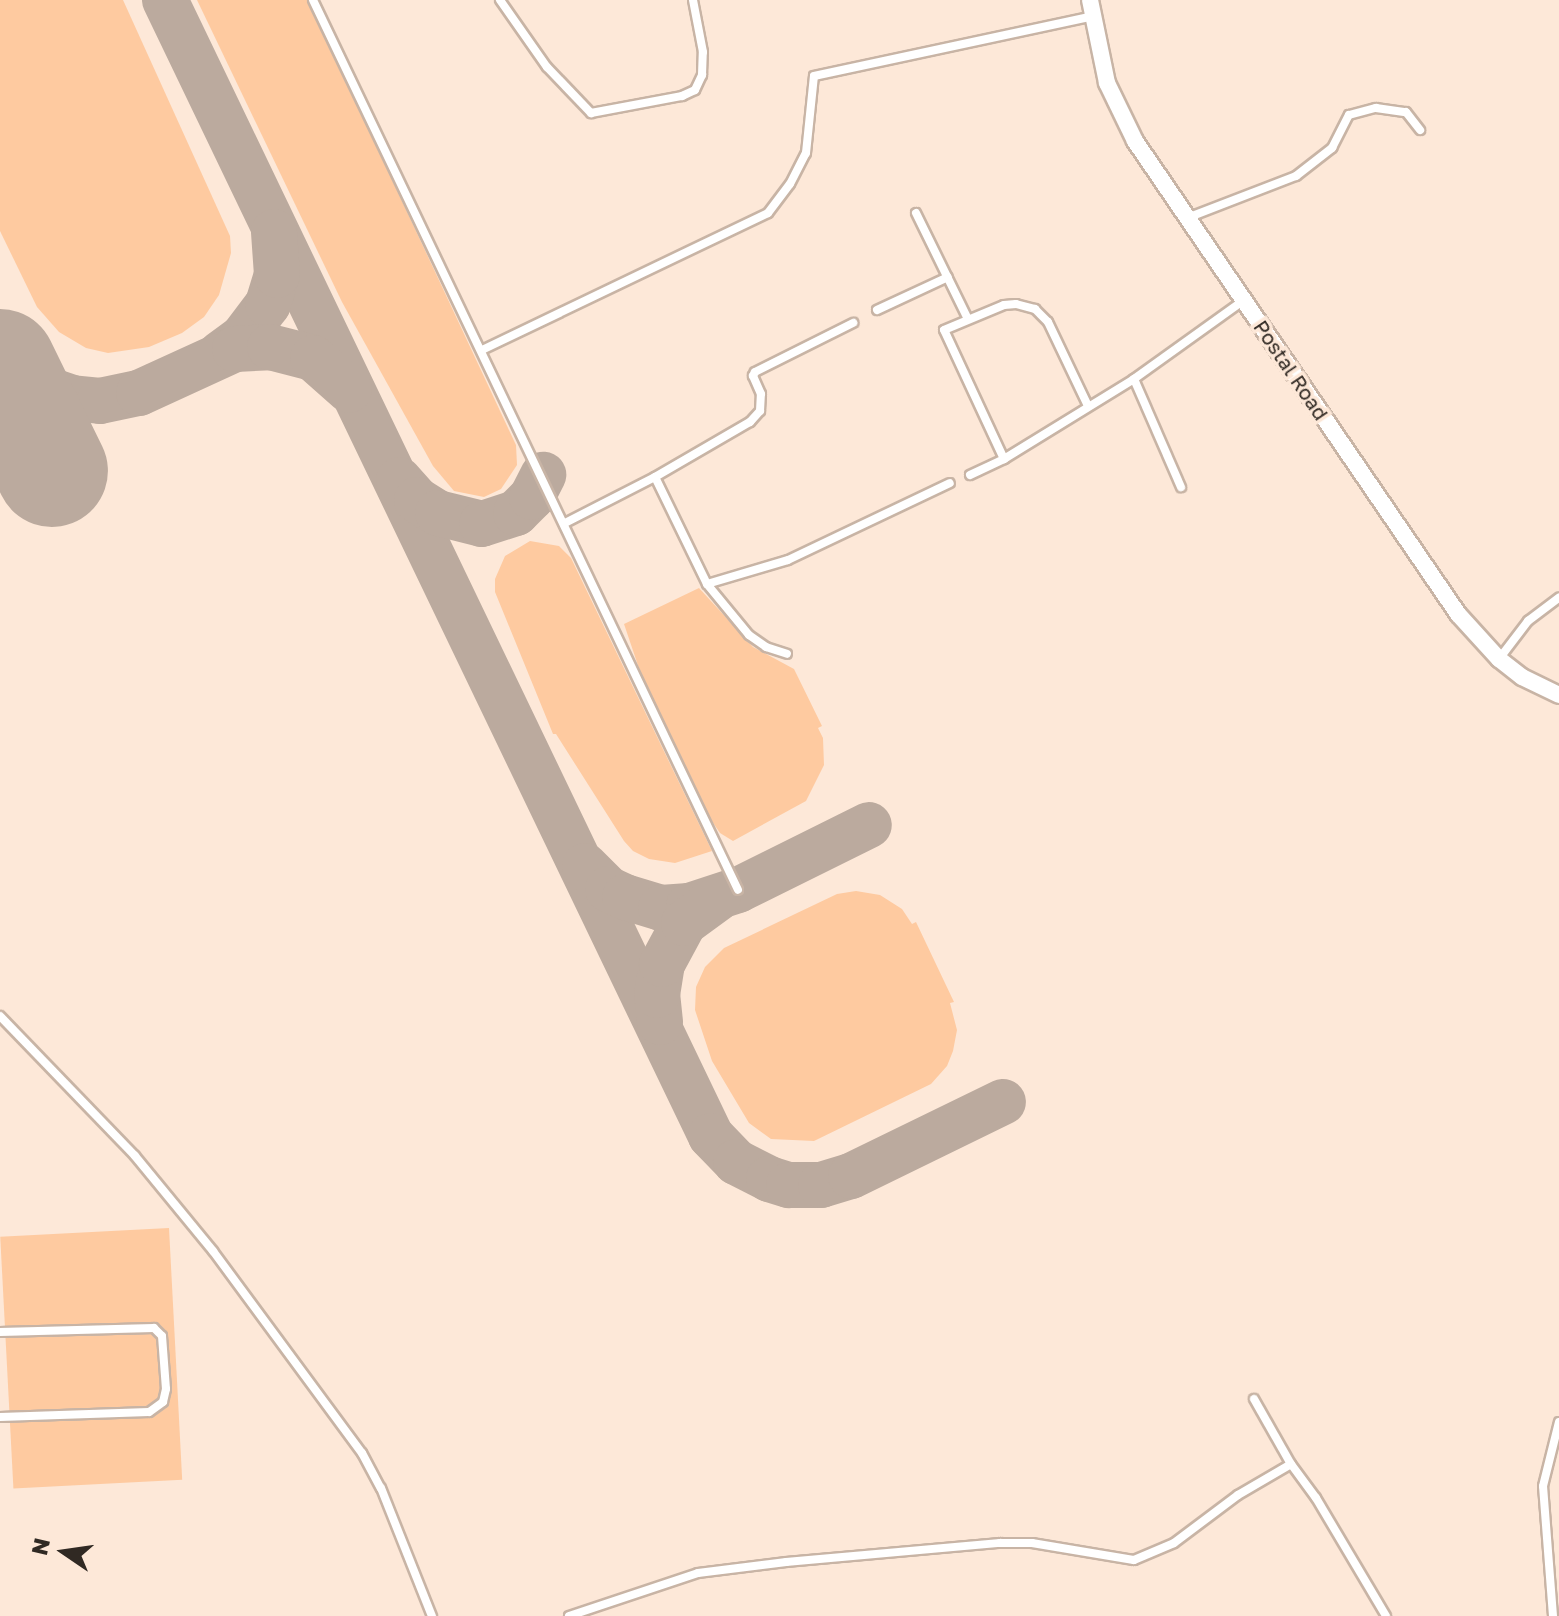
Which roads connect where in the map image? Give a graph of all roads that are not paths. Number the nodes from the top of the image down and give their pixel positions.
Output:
1 (313, 0) edge
2 (500, 0) edge
3 (693, 0) edge
4 (1092, 8) edge
5 (1420, 130) dead end
6 (916, 213) dead end
7 (1187, 218) junction
8 (948, 277) junction
9 (1244, 300) junction
10 (877, 310) dead end
11 (968, 319) junction
12 (853, 323) dead end
13 (482, 350) junction
14 (1134, 379) junction
15 (1088, 406) junction
16 (1004, 459) junction
17 (970, 475) dead end
18 (655, 477) junction
19 (950, 483) dead end
20 (1181, 487) dead end
21 (565, 523) junction
22 (707, 584) junction
23 (1559, 598) edge
24 (787, 654) dead end
25 (1499, 659) junction
26 (1559, 695) edge
27 (738, 890) dead end
28 (0, 1016) edge
29 (0, 1332) edge
30 (1254, 1399) dead end
31 (0, 1417) edge
32 (1559, 1422) edge
33 (1291, 1464) junction
34 (432, 1616) edge
35 (569, 1616) edge
36 (1386, 1616) edge
37 (1553, 1616) edge

1 - 13 lane
2 - 3 lane
4 - 7 street, Postal Road
4 - 13 lane
5 - 7 lane
6 - 8 lane
7 - 9 street, Postal Road
8 - 10 lane
8 - 11 lane
9 - 14 lane
9 - 25 street, Postal Road
11 - 15 lane
11 - 16 lane
12 - 18 lane
13 - 21 lane
14 - 15 lane
14 - 20 lane
15 - 16 lane
16 - 17 lane
18 - 21 lane
18 - 22 lane
19 - 22 lane
21 - 27 lane
22 - 24 lane
23 - 25 lane
25 - 26 street, Postal Road
28 - 34 lane
29 - 31 lane
30 - 33 lane
32 - 37 lane
33 - 35 lane
33 - 36 lane

